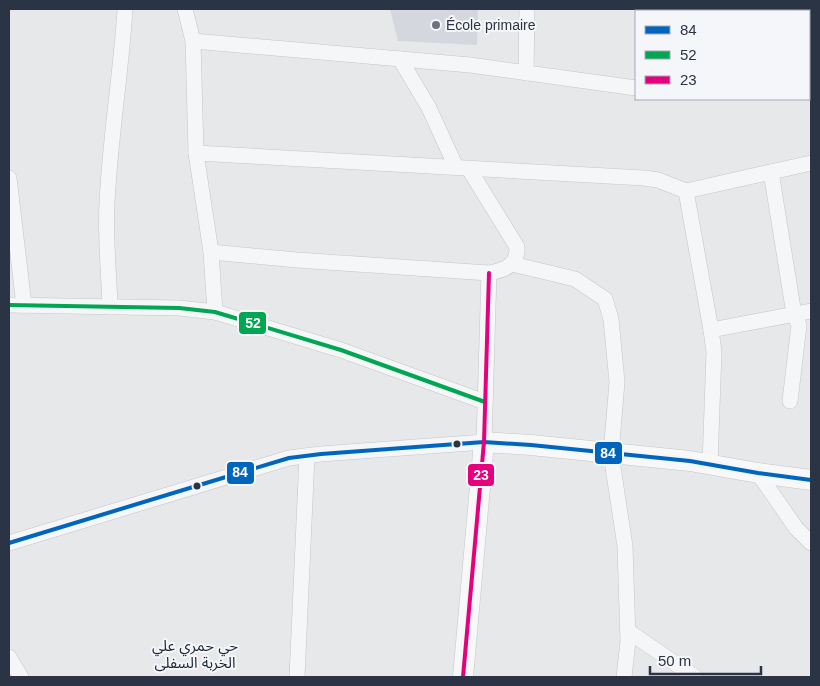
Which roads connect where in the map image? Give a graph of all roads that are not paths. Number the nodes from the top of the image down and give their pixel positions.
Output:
1 (125, 9) edge
2 (185, 9) edge
3 (527, 9) edge
4 (193, 41) junction
5 (400, 59) junction
6 (526, 73) junction
7 (635, 88) edge
8 (196, 153) junction
9 (811, 163) edge
10 (463, 168) junction
11 (771, 172) junction
12 (9, 178) edge
13 (686, 191) junction
14 (210, 252) junction
15 (512, 264) junction
16 (489, 273) junction
17 (16, 305) edge
18 (110, 307) junction
19 (811, 311) edge
20 (215, 312) junction
21 (794, 314) junction
22 (711, 330) junction
23 (790, 401) dead end
24 (485, 402) junction
25 (484, 442) junction
26 (611, 454) junction
27 (307, 456) junction
28 (710, 464) junction
29 (758, 473) junction
30 (811, 480) edge
31 (9, 543) edge
32 (811, 543) edge
33 (628, 631) junction
34 (9, 657) edge
35 (21, 677) edge
36 (297, 677) edge
37 (463, 677) edge
38 (624, 677) edge
39 (695, 677) edge

1 - 18 street
2 - 4 street
3 - 6 street
4 - 5 street
4 - 8 street
5 - 6 street
5 - 10 street
6 - 7 street
8 - 10 street
8 - 14 street
9 - 11 street
10 - 13 street
10 - 15 street
11 - 13 street
11 - 21 street
12 - 17 street
13 - 22 street
14 - 16 street
14 - 20 street
15 - 16 street
15 - 26 street
16 - 24 street
17 - 18 street
18 - 20 street
19 - 21 street
20 - 24 street
21 - 22 street
21 - 23 street
22 - 28 street
24 - 25 street
25 - 26 main road
25 - 27 street
25 - 37 main road
26 - 28 main road
26 - 33 street
27 - 31 street
27 - 36 street
28 - 29 main road
29 - 30 main road
29 - 32 street
33 - 38 street
33 - 39 street
34 - 35 street

